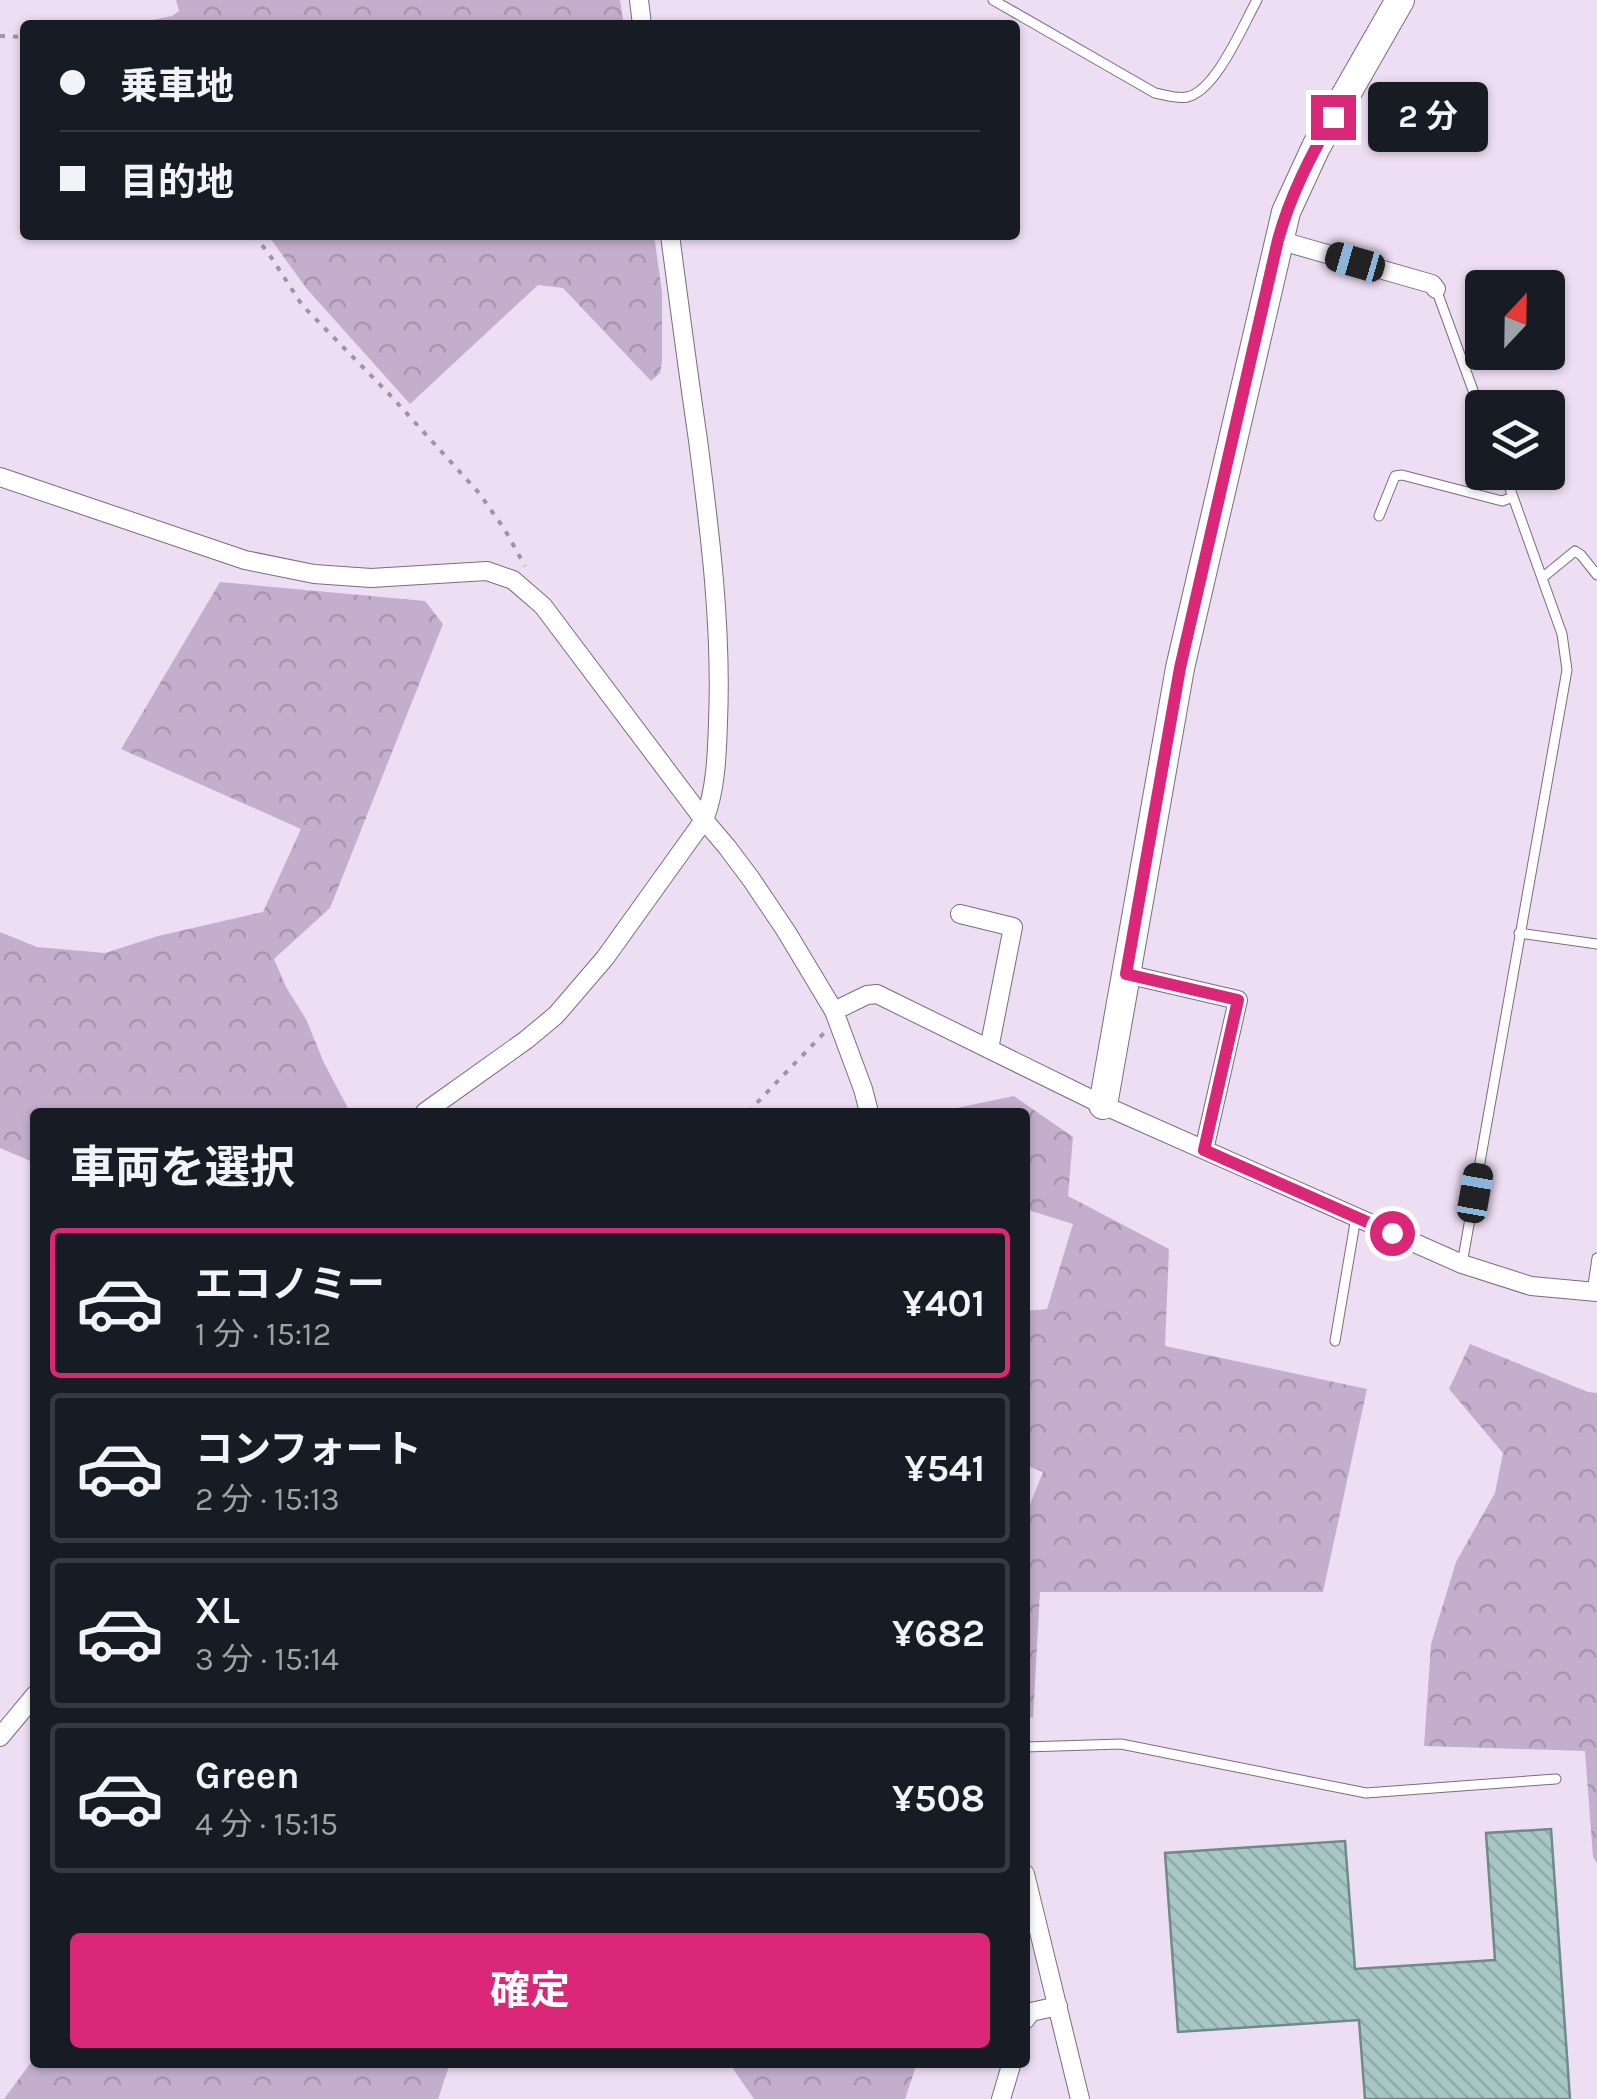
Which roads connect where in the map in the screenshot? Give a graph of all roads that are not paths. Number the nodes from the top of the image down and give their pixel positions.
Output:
1 (993, 0) edge
2 (1257, 0) edge
3 (1400, 0) edge
4 (671, 240) edge
5 (1278, 240) junction
6 (1436, 288) joint
7 (1473, 390) edge
8 (0, 477) edge
9 (1510, 490) edge
10 (1512, 497) junction
11 (1379, 516) dead end
12 (1597, 576) edge
13 (1542, 578) junction
14 (704, 820) junction
15 (960, 914) dead end
16 (1519, 933) junction
17 (1597, 944) edge
18 (1126, 974) junction
19 (836, 1016) junction
20 (989, 1049) junction
21 (1103, 1105) junction
22 (431, 1108) edge
23 (867, 1108) edge
24 (1204, 1150) junction
25 (1356, 1217) junction
26 (1597, 1258) edge
27 (1462, 1264) junction
28 (1595, 1292) edge
29 (1335, 1341) dead end
30 (30, 1702) edge
31 (0, 1737) edge
32 (1030, 1748) edge
33 (1556, 1780) dead end
34 (1030, 1894) edge
35 (1058, 2006) junction
36 (1030, 2013) edge
37 (1010, 2068) edge
38 (1001, 2099) edge
39 (1080, 2099) edge

1 - 2 lane
3 - 5 street
4 - 14 street
5 - 6 street
5 - 18 street
6 - 7 lane
8 - 14 street
9 - 10 lane
10 - 11 lane
10 - 13 lane
12 - 13 lane
13 - 16 lane
14 - 19 street
14 - 22 street
15 - 20 street
16 - 17 lane
16 - 27 lane
18 - 21 street
18 - 24 street
19 - 20 street
19 - 23 street
20 - 21 street
21 - 24 street
24 - 25 street
25 - 27 street
25 - 29 lane
26 - 28 lane
27 - 28 street
30 - 31 street
32 - 33 lane
34 - 35 street
35 - 36 street
35 - 39 street
37 - 38 street

